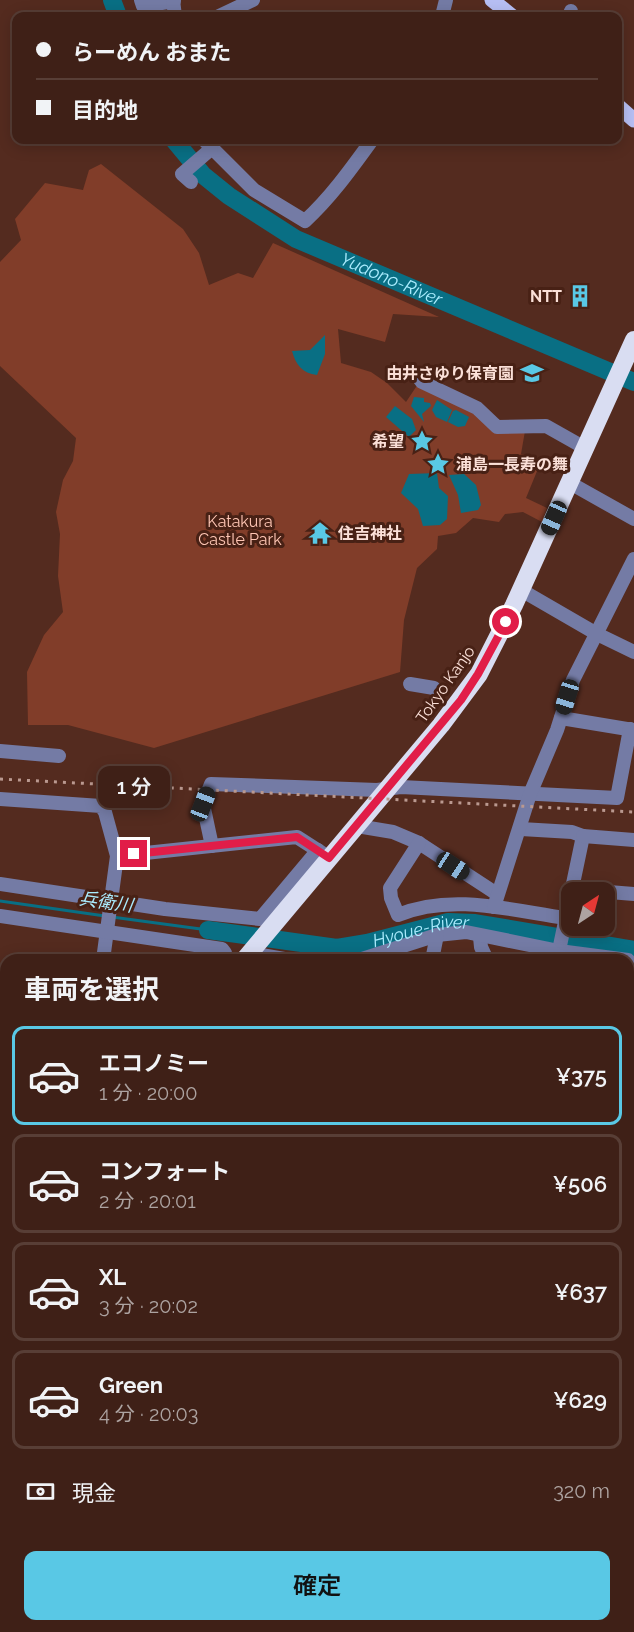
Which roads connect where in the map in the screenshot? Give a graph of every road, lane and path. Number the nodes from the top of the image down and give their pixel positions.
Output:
1 (141, 0) edge
2 (253, 0) edge
3 (492, 0) edge
4 (174, 1) edge
5 (228, 12) edge
6 (507, 12) edge
7 (622, 110) edge
8 (634, 120) edge
9 (369, 144) edge
10 (208, 147) edge
11 (188, 177) dead end
12 (634, 340) edge
13 (416, 375) dead end
14 (585, 448) junction
15 (570, 483) junction
16 (634, 519) edge
17 (632, 566) edge
18 (521, 590) junction
19 (597, 634) junction
20 (634, 652) edge
21 (410, 684) dead end
22 (434, 688) dead end
23 (561, 718) junction
24 (632, 730) edge
25 (0, 752) edge
26 (59, 756) dead end
27 (388, 789) junction
28 (530, 794) junction
29 (0, 799) edge
30 (357, 826) junction
31 (521, 829) junction
32 (583, 836) junction
33 (634, 840) edge
34 (419, 843) junction
35 (212, 846) junction
36 (323, 854) junction
37 (117, 856) junction
38 (573, 882) edge
39 (0, 884) edge
40 (615, 892) edge
41 (634, 894) edge
42 (496, 901) junction
43 (108, 915) junction
44 (0, 916) edge
45 (561, 919) edge
46 (437, 935) junction
47 (562, 936) edge
48 (480, 937) junction
49 (559, 951) edge
50 (250, 953) edge
51 (104, 954) edge
52 (225, 954) edge
53 (378, 954) edge
54 (433, 954) edge
55 (485, 954) edge
56 (581, 954) edge

1 - 4 street
2 - 5 street
3 - 6 main road
7 - 8 main road
9 - 10 street
10 - 11 street
12 - 14 highway, Tokyo Kanjo
13 - 14 street
14 - 15 highway, Tokyo Kanjo
15 - 16 street
15 - 18 highway, Tokyo Kanjo
17 - 19 street
18 - 19 street
18 - 27 highway, Tokyo Kanjo
19 - 20 street
19 - 23 street
21 - 22 street
23 - 24 street
23 - 28 street
24 - 28 street
25 - 26 street
27 - 28 street
27 - 30 highway, Tokyo Kanjo
27 - 35 street
28 - 31 street
29 - 37 street
30 - 34 street
30 - 36 highway, Tokyo Kanjo
31 - 32 street
31 - 42 street
32 - 33 street
32 - 38 street
34 - 42 street
34 - 42 street
35 - 36 street
35 - 37 street
36 - 43 street
36 - 50 highway, Tokyo Kanjo
37 - 43 street
39 - 43 street
40 - 41 street
42 - 45 street
43 - 44 street
43 - 51 street
43 - 52 street
46 - 48 street
46 - 53 street
46 - 54 street
47 - 49 street
48 - 49 street
48 - 55 street
49 - 56 street

